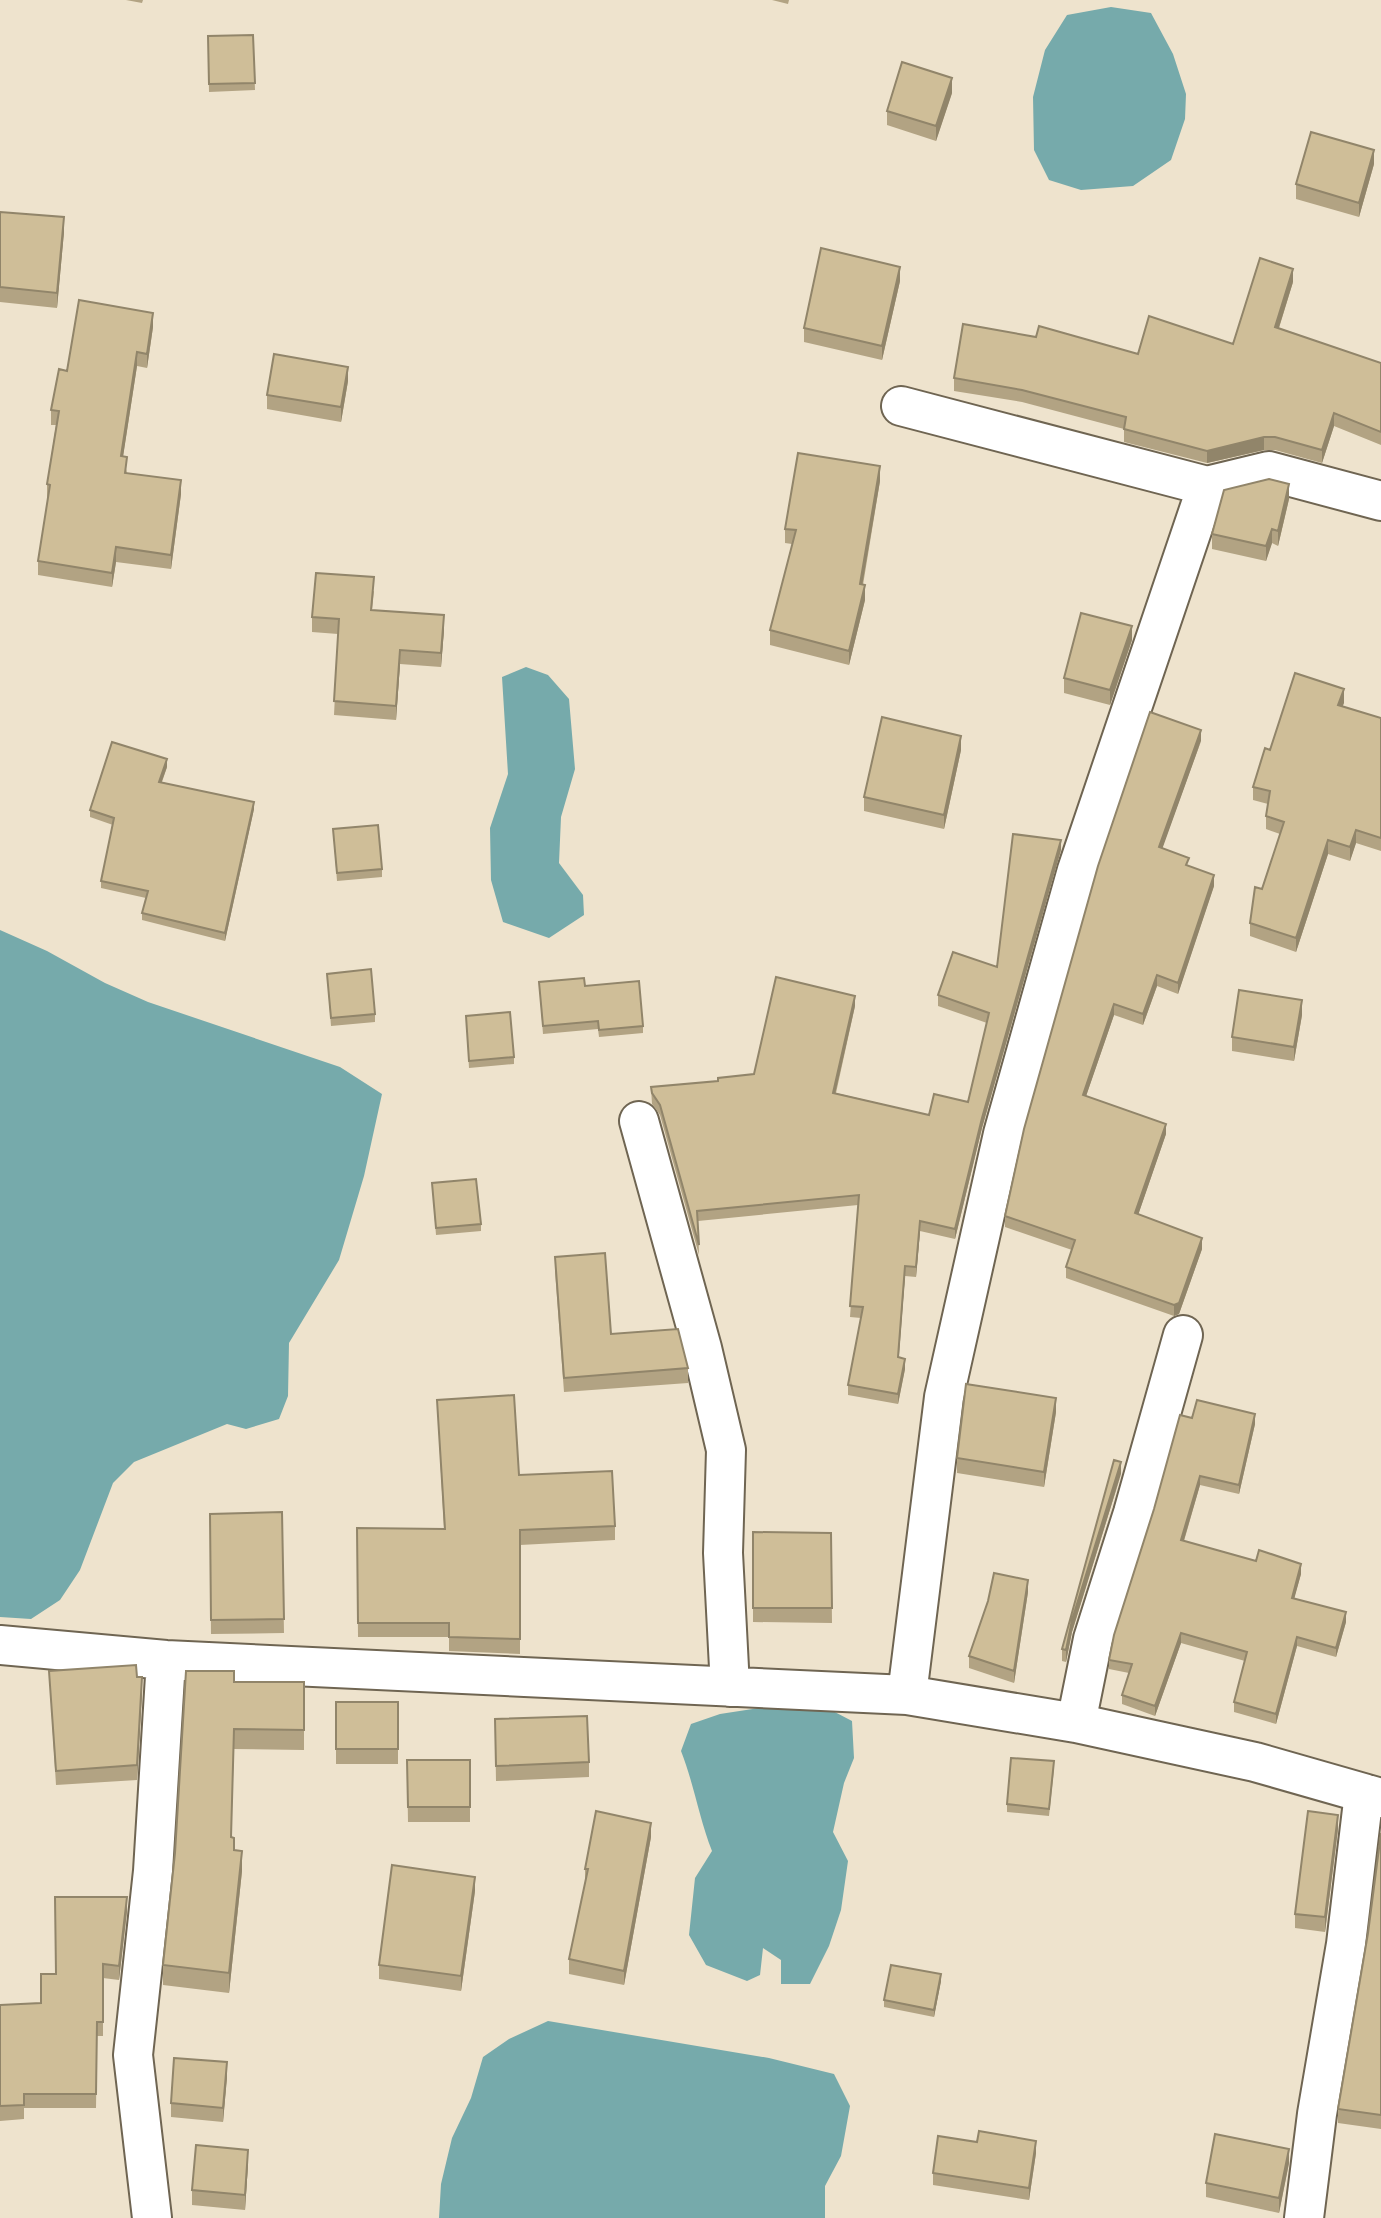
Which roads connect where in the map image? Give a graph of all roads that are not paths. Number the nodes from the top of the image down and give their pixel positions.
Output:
1 (901, 406) dead end
2 (1207, 486) junction
3 (1381, 501) edge
4 (639, 1121) dead end
5 (1183, 1335) dead end
6 (0, 1645) edge
7 (166, 1660) junction
8 (730, 1687) junction
9 (907, 1695) junction
10 (1076, 1723) junction
11 (1373, 1795) edge
12 (152, 2218) edge
13 (1304, 2218) edge

1 - 2 street
2 - 3 street
2 - 9 street
4 - 8 street
5 - 10 street
6 - 7 street
7 - 8 street
7 - 12 street
8 - 9 street
9 - 10 street
10 - 11 street
11 - 13 street

